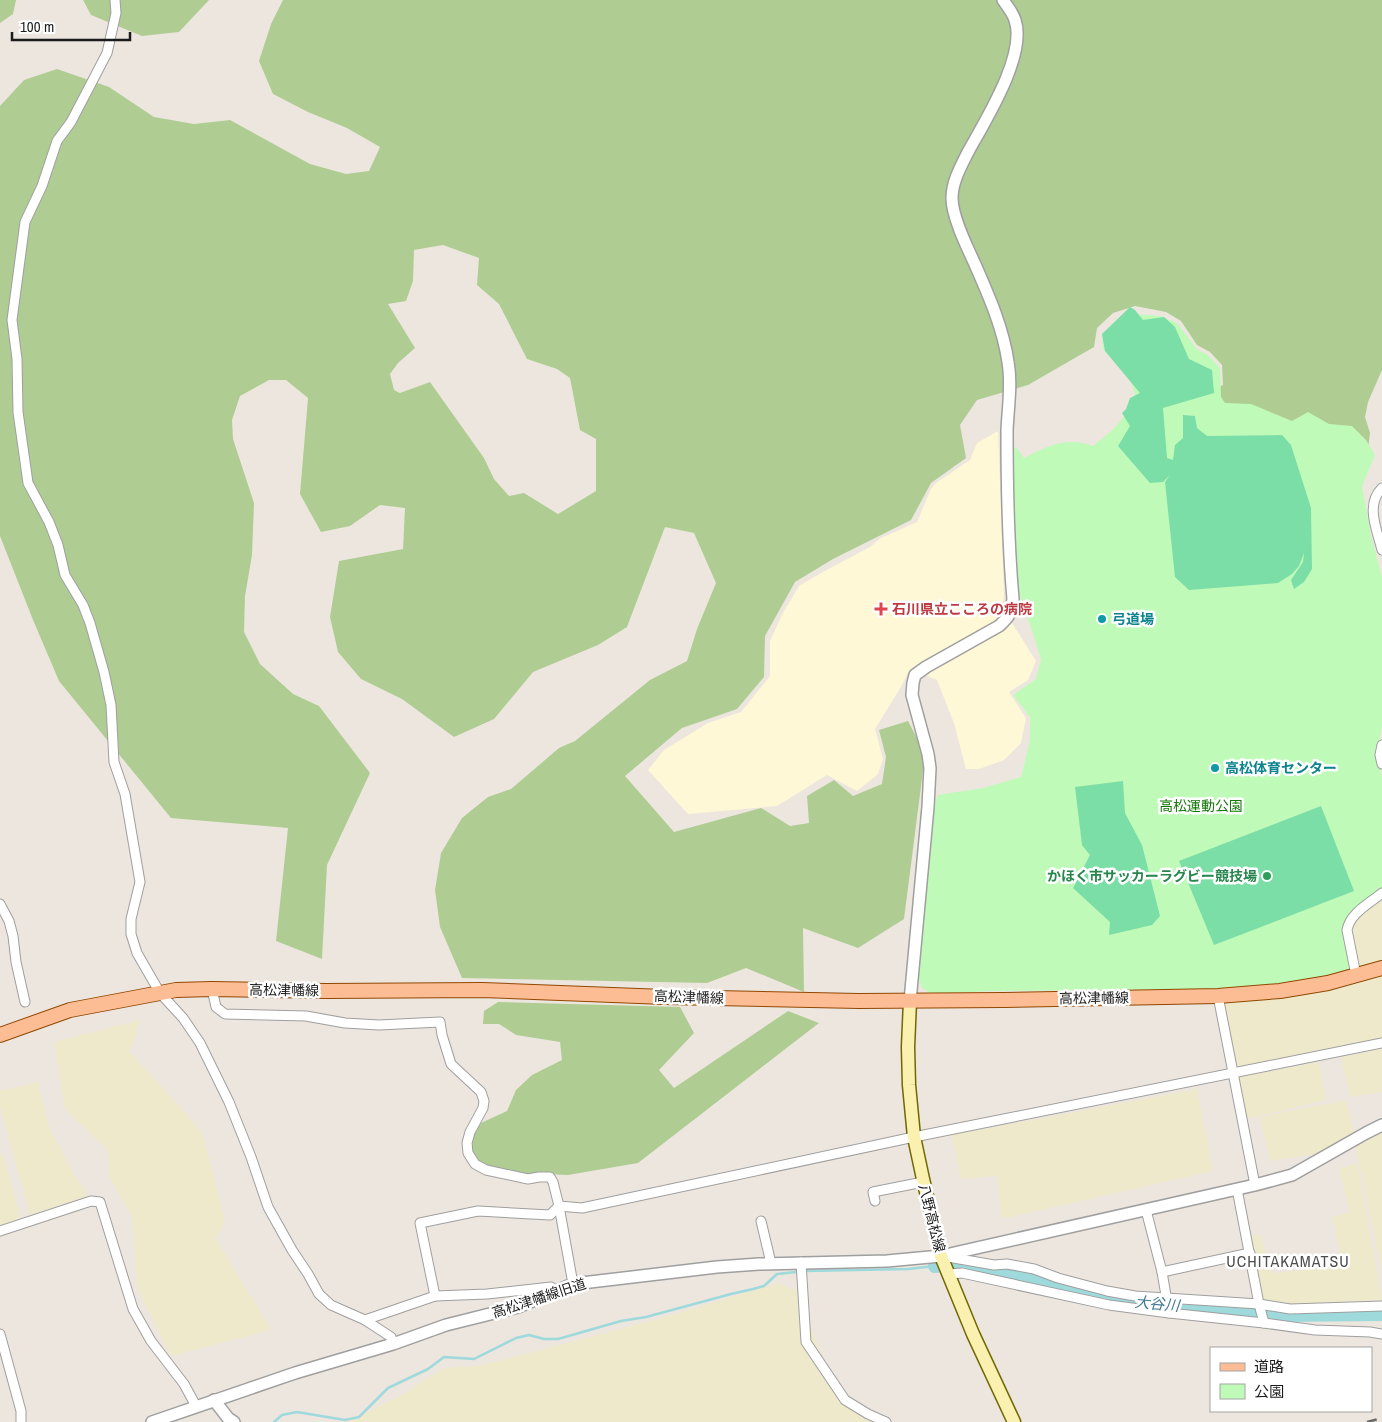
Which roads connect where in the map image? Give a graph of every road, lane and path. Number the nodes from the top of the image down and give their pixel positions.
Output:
1 (115, 0) edge
2 (1003, 0) edge
3 (1382, 488) edge
4 (1382, 550) edge
5 (1382, 745) edge
6 (1382, 764) edge
7 (1382, 893) edge
8 (0, 904) edge
9 (1382, 968) edge
10 (1356, 976) junction
11 (212, 989) junction
12 (160, 993) junction
13 (1218, 996) junction
14 (910, 1000) junction
15 (25, 1002) dead end
16 (0, 1035) edge
17 (1382, 1043) edge
18 (1234, 1073) junction
19 (1382, 1126) edge
20 (914, 1137) junction
21 (923, 1182) junction
22 (1255, 1185) junction
23 (1237, 1189) junction
24 (875, 1201) dead end
25 (559, 1206) junction
26 (1146, 1210) junction
27 (761, 1220) dead end
28 (0, 1230) edge
29 (1250, 1253) junction
30 (771, 1263) junction
31 (801, 1264) junction
32 (945, 1265) junction
33 (1162, 1272) junction
34 (572, 1284) junction
35 (556, 1291) junction
36 (435, 1296) junction
37 (1166, 1299) junction
38 (1259, 1306) junction
39 (1382, 1306) edge
40 (1168, 1312) junction
41 (365, 1320) junction
42 (1264, 1321) junction
43 (0, 1334) edge
44 (1382, 1334) edge
45 (393, 1344) junction
46 (214, 1400) junction
47 (196, 1406) junction
48 (21, 1422) edge
49 (152, 1422) edge
50 (234, 1422) edge
51 (886, 1422) edge
52 (1014, 1422) edge

1 - 12 street
2 - 14 street
3 - 4 street
5 - 6 street
7 - 10 street
8 - 15 street
9 - 10 main road, 高松津幡線
10 - 13 main road, 高松津幡線
11 - 12 main road, 高松津幡線
11 - 14 main road, 高松津幡線
11 - 25 street
12 - 16 main road, 高松津幡線
12 - 41 street
13 - 14 main road, 高松津幡線
13 - 18 street
14 - 20 main road, 八野高松線
17 - 18 street
18 - 20 street
18 - 22 street
19 - 22 street, 高松津幡線旧道
20 - 21 main road, 八野高松線
20 - 25 street
21 - 24 street
21 - 32 main road, 八野高松線
22 - 23 street, 高松津幡線旧道
23 - 26 street, 高松津幡線旧道
23 - 29 street
25 - 34 street
25 - 36 street
26 - 32 street, 高松津幡線旧道
26 - 33 street
27 - 30 street
28 - 47 street
29 - 33 street
29 - 38 street
30 - 31 street, 高松津幡線旧道
30 - 34 street, 高松津幡線旧道
31 - 32 street, 高松津幡線旧道
31 - 51 street
32 - 37 street
32 - 40 street
32 - 52 main road, 八野高松線
33 - 37 street
34 - 35 street, 高松津幡線旧道
35 - 36 street
35 - 45 street, 高松津幡線旧道
36 - 41 street
37 - 38 street
37 - 40 street
38 - 39 street
38 - 42 street
40 - 42 street
41 - 45 street
42 - 44 street
43 - 48 street
45 - 46 street, 高松津幡線旧道
46 - 47 street, 高松津幡線旧道
46 - 50 street
47 - 49 street, 高松津幡線旧道

